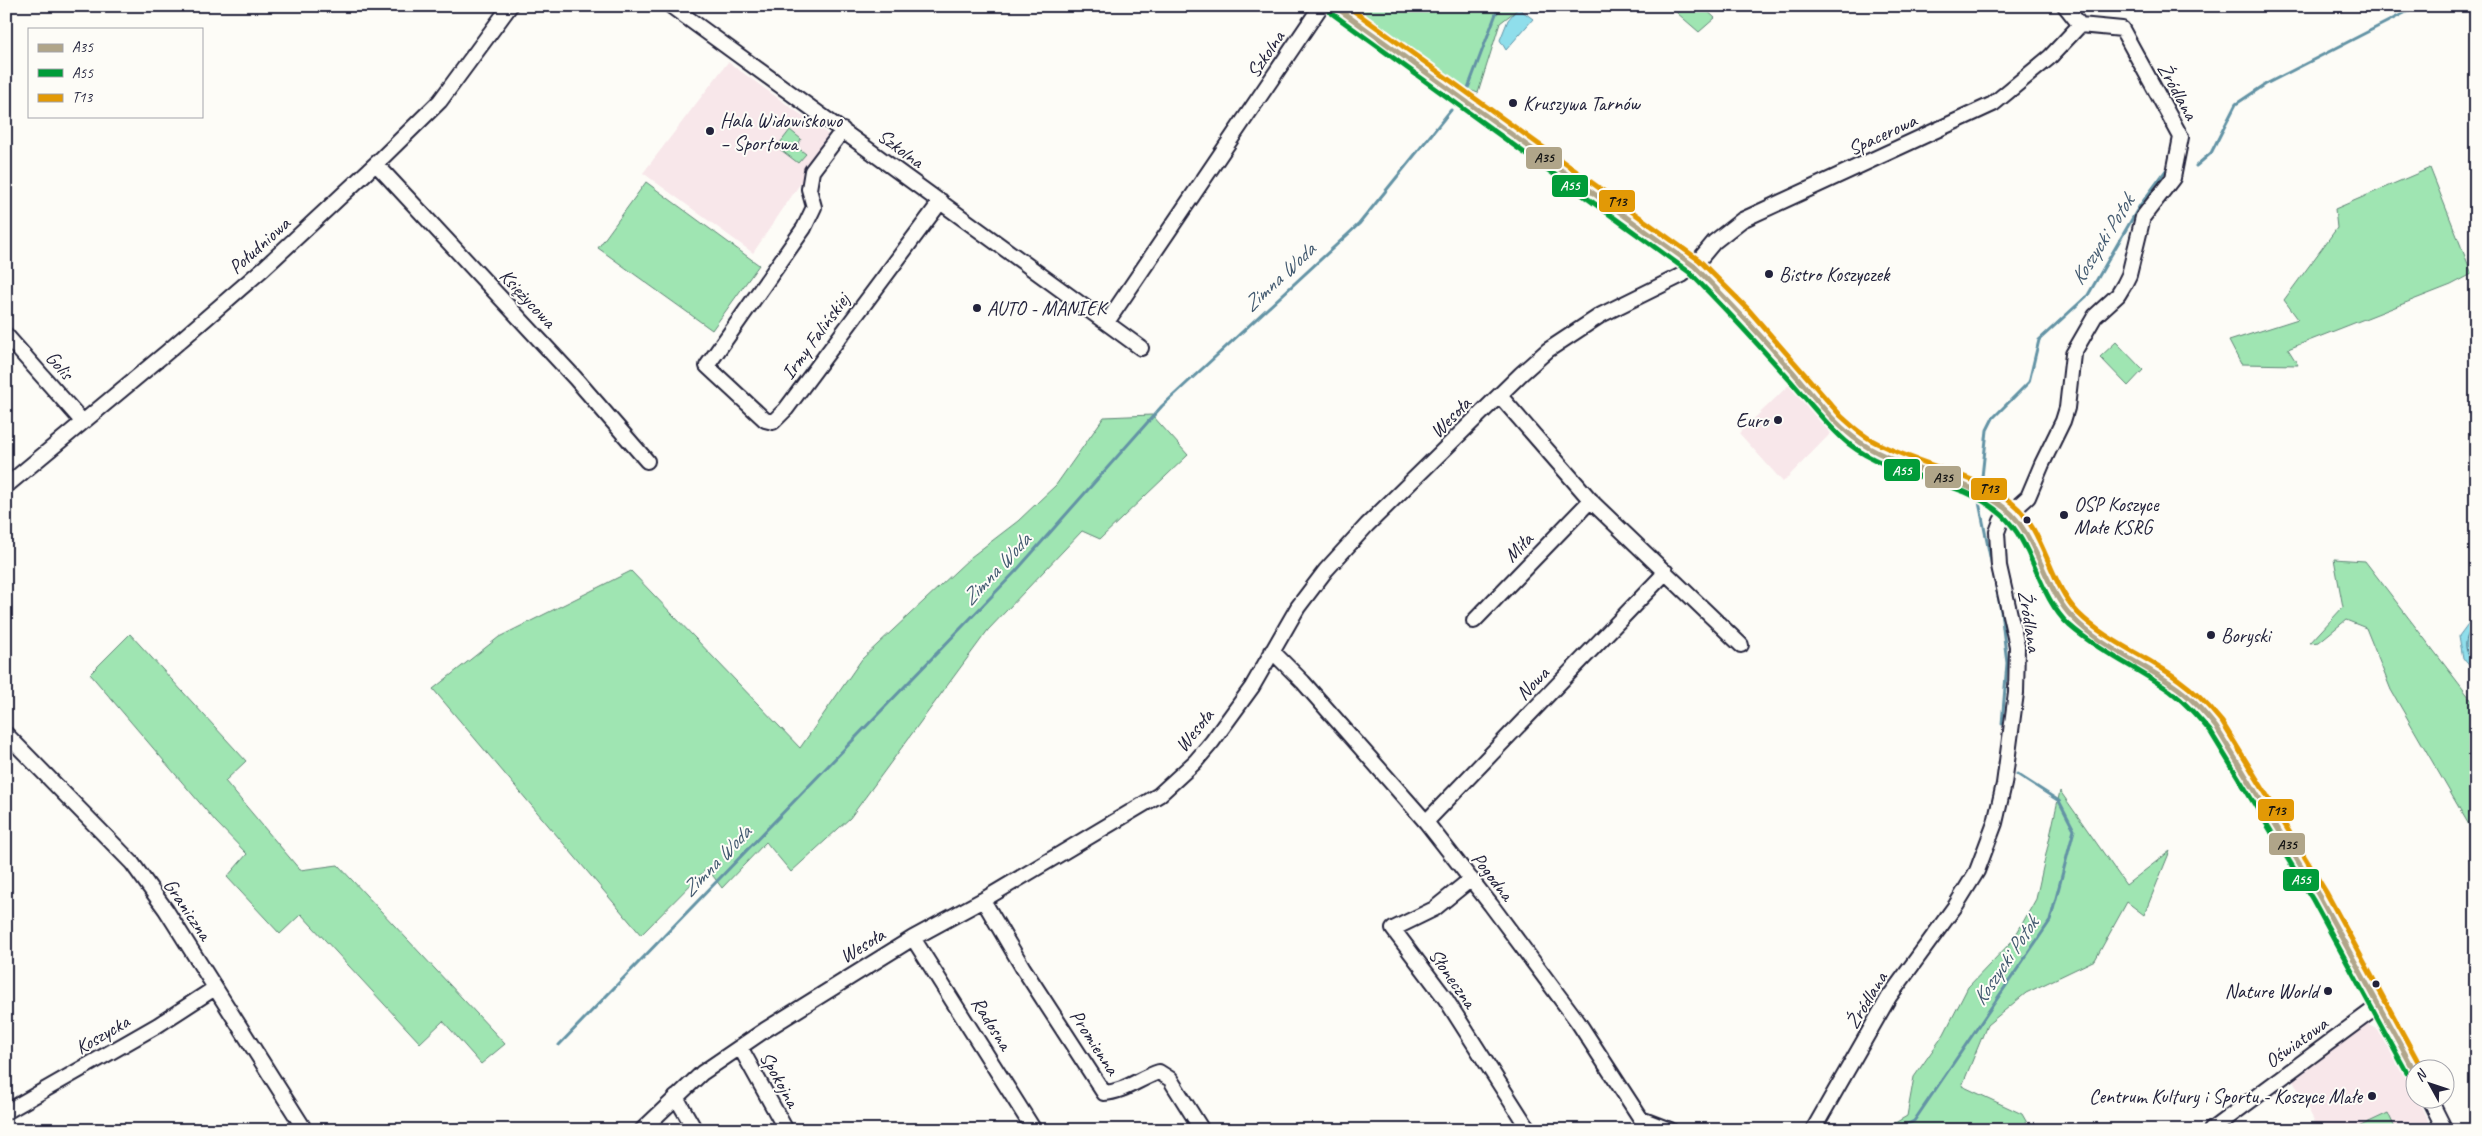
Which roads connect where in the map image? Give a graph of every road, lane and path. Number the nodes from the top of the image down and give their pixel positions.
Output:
1 (510, 6) edge
2 (671, 6) edge
3 (1321, 6) edge
4 (1334, 6) edge
5 (2065, 6) edge
6 (2080, 25) junction
7 (842, 130) junction
8 (376, 164) junction
9 (941, 201) junction
10 (1694, 266) junction
11 (1107, 322) junction
12 (6, 335) edge
13 (1141, 348) dead end
14 (1500, 396) junction
15 (82, 421) junction
16 (647, 461) dead end
17 (6, 486) edge
18 (1590, 500) junction
19 (2008, 510) junction
20 (1666, 572) junction
21 (1474, 621) dead end
22 (1741, 645) dead end
23 (1272, 651) junction
24 (6, 734) edge
25 (1426, 822) junction
26 (1471, 879) junction
27 (982, 900) junction
28 (913, 938) junction
29 (215, 988) junction
30 (2381, 1004) junction
31 (740, 1047) junction
32 (2408, 1058) edge
33 (676, 1097) junction
34 (2434, 1108) edge
35 (6, 1112) edge
36 (305, 1130) edge
37 (642, 1130) edge
38 (695, 1130) edge
39 (786, 1130) edge
40 (1034, 1130) edge
41 (1202, 1130) edge
42 (1529, 1130) edge
43 (1670, 1130) edge
44 (1812, 1130) edge
45 (2211, 1130) edge
46 (2445, 1130) edge

1 - 8 street, Południowa
2 - 7 street, Szkolna
3 - 11 street, Szkolna
4 - 10 street
5 - 6 street
6 - 10 street, Spacerowa
6 - 19 street, Źródlana
7 - 9 street, Szkolna
7 - 9 street, Irmy Falińskiej
8 - 15 street, Południowa
8 - 16 street, Księżycowa
9 - 11 street, Szkolna
10 - 14 street, Wesoła
10 - 19 street
11 - 13 street, Szkolna
12 - 15 street, Golis
14 - 18 street
14 - 23 street, Wesoła
15 - 17 street, Południowa
18 - 20 street
18 - 21 street, Miła
19 - 30 street
19 - 44 street, Źródlana
20 - 22 street
20 - 25 street, Nowa
23 - 25 street, Pogodna
23 - 27 street, Wesoła
24 - 29 street, Graniczna
25 - 26 street, Pogodna
26 - 42 street, Słoneczna
26 - 43 street, Pogodna
27 - 28 street, Wesoła
27 - 41 street, Promienna
28 - 31 street, Wesoła
28 - 40 street, Radosna
29 - 35 street, Koszycka
29 - 36 street, Graniczna
30 - 32 street
30 - 45 street, Oświatowa
31 - 33 street, Wesoła
31 - 39 street, Spokojna
33 - 37 street, Wesoła
33 - 38 street
34 - 46 street

